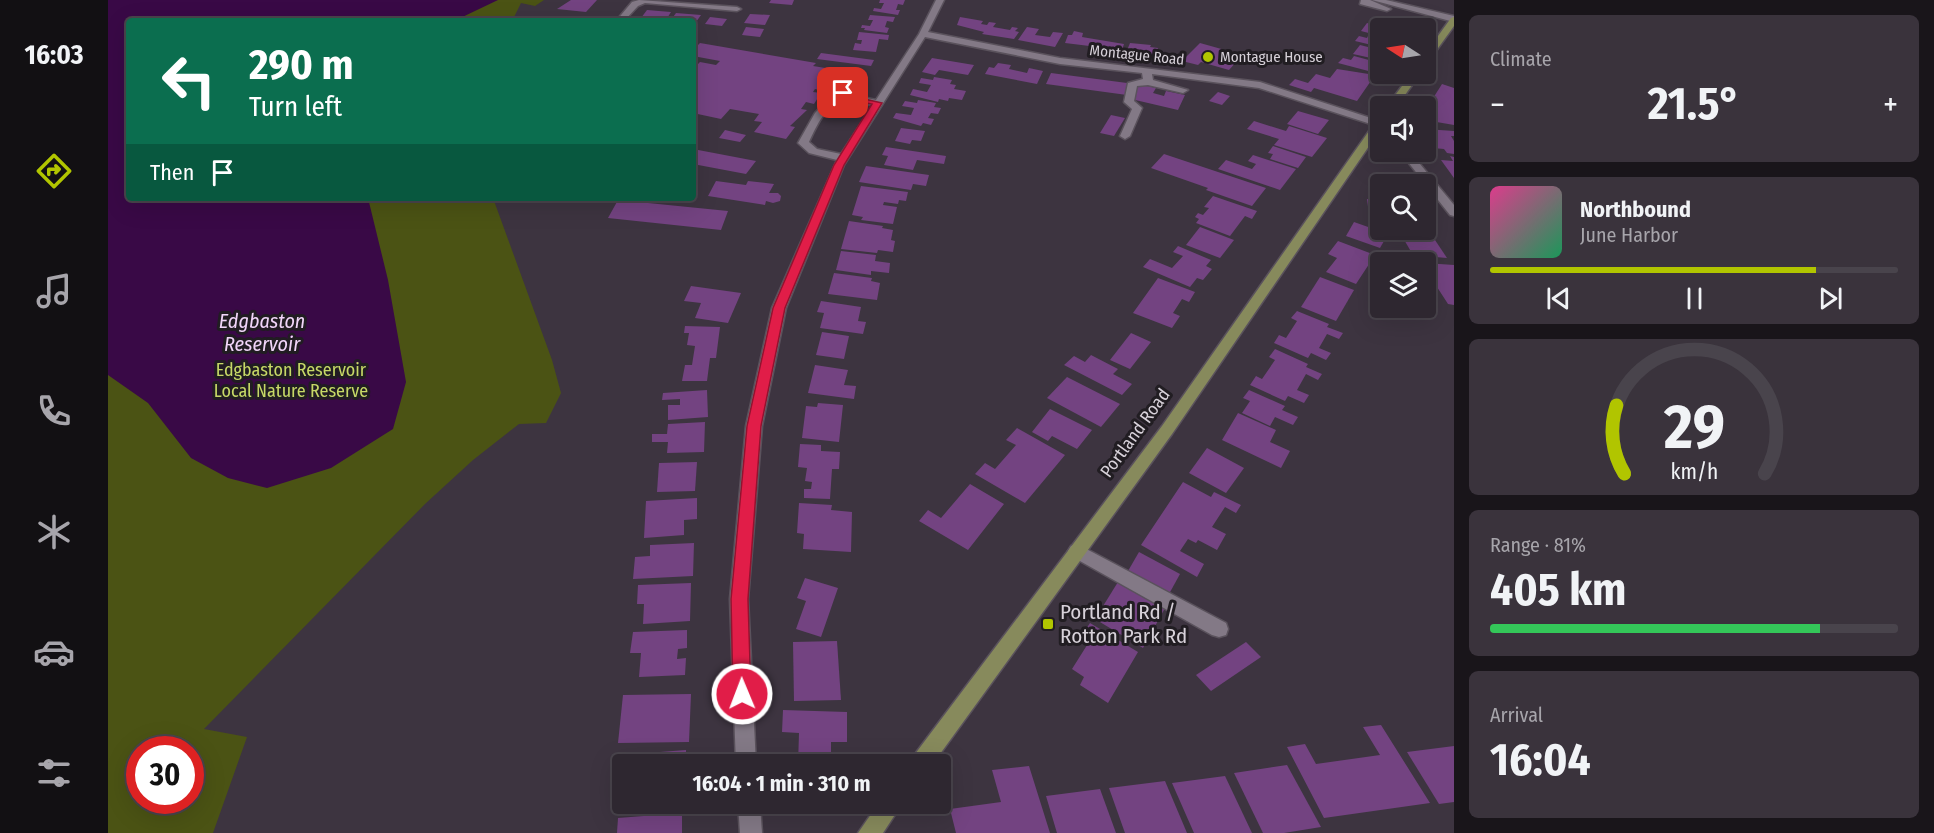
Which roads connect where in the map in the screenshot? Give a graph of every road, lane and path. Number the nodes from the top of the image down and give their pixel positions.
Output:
1 (940, 0) edge
2 (1365, 0) edge
3 (1376, 0) edge
4 (710, 3) edge
5 (737, 9) dead end
6 (1425, 12) junction
7 (622, 18) edge
8 (1454, 19) edge
9 (923, 34) junction
10 (1436, 44) edge
11 (855, 75) dead end
12 (1148, 76) junction
13 (1183, 90) dead end
14 (843, 97) junction
15 (878, 103) junction
16 (1370, 120) edge
17 (1125, 136) dead end
18 (1370, 136) edge
19 (844, 158) junction
20 (1413, 162) edge
21 (1454, 213) edge
22 (1077, 551) junction
23 (1219, 628) dead end
24 (746, 754) edge
25 (928, 754) edge
26 (750, 814) edge
27 (883, 814) edge
28 (751, 833) edge
29 (869, 833) edge

1 - 9 street
2 - 6 street
3 - 6 street
4 - 5 street
4 - 7 street
6 - 8 street
8 - 10 main road
9 - 12 street, Montague Road
9 - 15 street
11 - 14 street
12 - 13 street
12 - 16 street, Montague Road
12 - 17 street
14 - 15 street
14 - 19 street
15 - 19 street
18 - 22 main road, Portland Road
19 - 24 street
20 - 21 street
22 - 23 street
22 - 25 main road, Portland Road
26 - 28 street
27 - 29 main road

